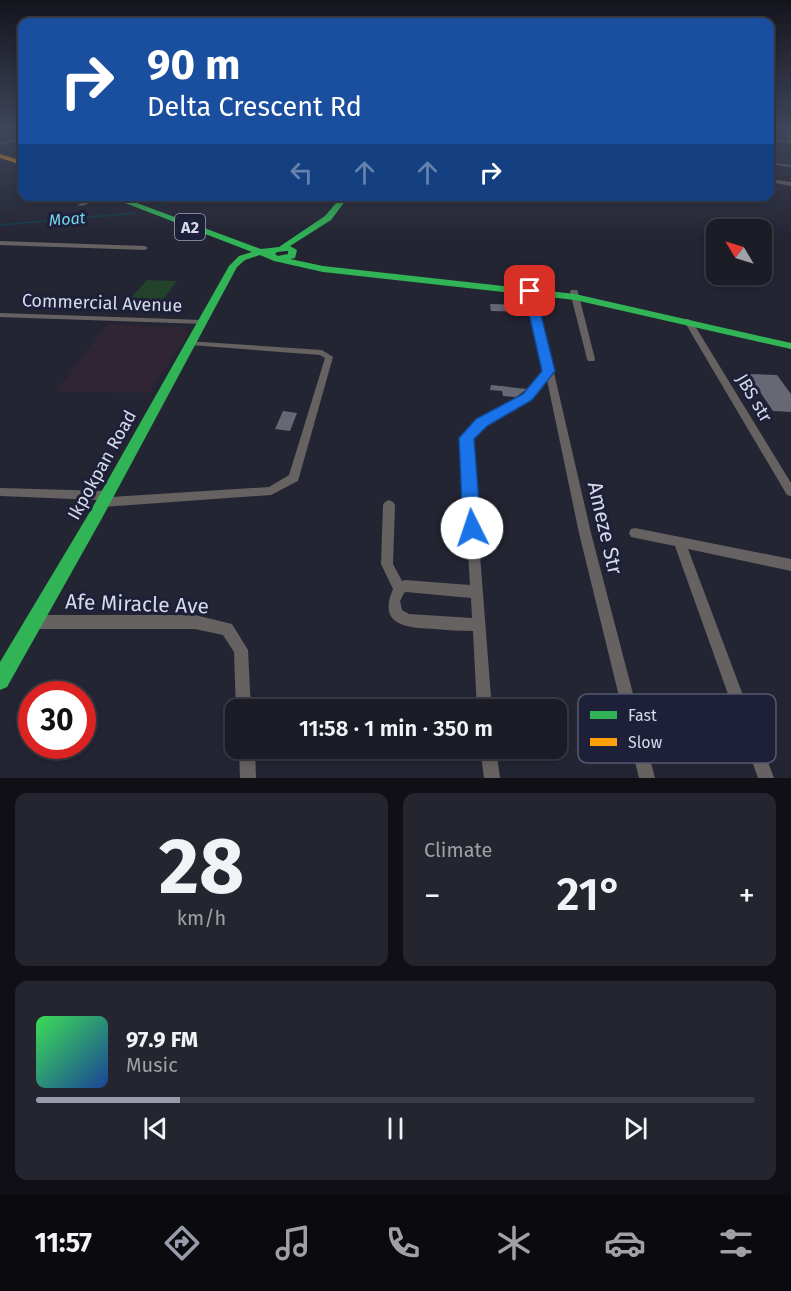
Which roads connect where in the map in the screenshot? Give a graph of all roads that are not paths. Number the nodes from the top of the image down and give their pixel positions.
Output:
1 (774, 182) edge
2 (791, 184) edge
3 (92, 201) edge
4 (121, 201) edge
5 (135, 201) edge
6 (342, 201) edge
7 (80, 205) dead end
8 (0, 243) edge
9 (240, 245) junction
10 (145, 248) dead end
11 (258, 252) junction
12 (280, 252) junction
13 (235, 264) junction
14 (530, 288) junction
15 (574, 294) junction
16 (0, 315) edge
17 (688, 321) junction
18 (203, 322) junction
19 (791, 341) edge
20 (190, 344) junction
21 (791, 346) edge
22 (591, 359) dead end
23 (549, 371) junction
24 (0, 492) edge
25 (791, 492) edge
26 (105, 499) junction
27 (389, 505) dead end
28 (635, 533) dead end
29 (679, 541) junction
30 (791, 565) edge
31 (402, 587) junction
32 (476, 592) junction
33 (34, 622) junction
34 (479, 625) junction
35 (0, 680) edge
36 (626, 694) edge
37 (735, 694) edge
38 (243, 699) edge
39 (484, 699) edge
40 (247, 759) edge
41 (489, 759) edge
42 (643, 763) edge
43 (760, 763) edge
44 (248, 778) edge
45 (492, 778) edge
46 (647, 778) edge
47 (766, 778) edge

1 - 2 street
3 - 7 street
4 - 9 main road, A2
5 - 12 main road, A2
6 - 12 main road
8 - 10 street
9 - 11 main road, A2
9 - 13 main road, Ikpokpan Road
11 - 12 main road, A2
11 - 13 main road
12 - 13 main road
12 - 14 main road, A2
12 - 14 main road, A2
13 - 18 main road, Ikpokpan Road
14 - 15 main road, A2
14 - 23 street, Ameze Str
15 - 17 main road, A2
15 - 19 main road, A2
15 - 22 street
16 - 18 street, Commercial Avenue
17 - 21 main road, A2
17 - 25 street, JBS str
18 - 20 main road, Ikpokpan Road
20 - 26 main road, Ikpokpan Road
20 - 26 street
23 - 32 street
23 - 36 street, Ameze Str
24 - 26 street
26 - 33 main road, Ikpokpan Road
27 - 31 street
28 - 29 street
29 - 30 street
29 - 37 street
31 - 32 street
31 - 34 street
32 - 34 street
33 - 35 main road, Ikpokpan Road
33 - 38 street, Afe Miracle Ave
34 - 39 street
40 - 44 street
41 - 45 street
42 - 46 street, Ameze Str
43 - 47 street

